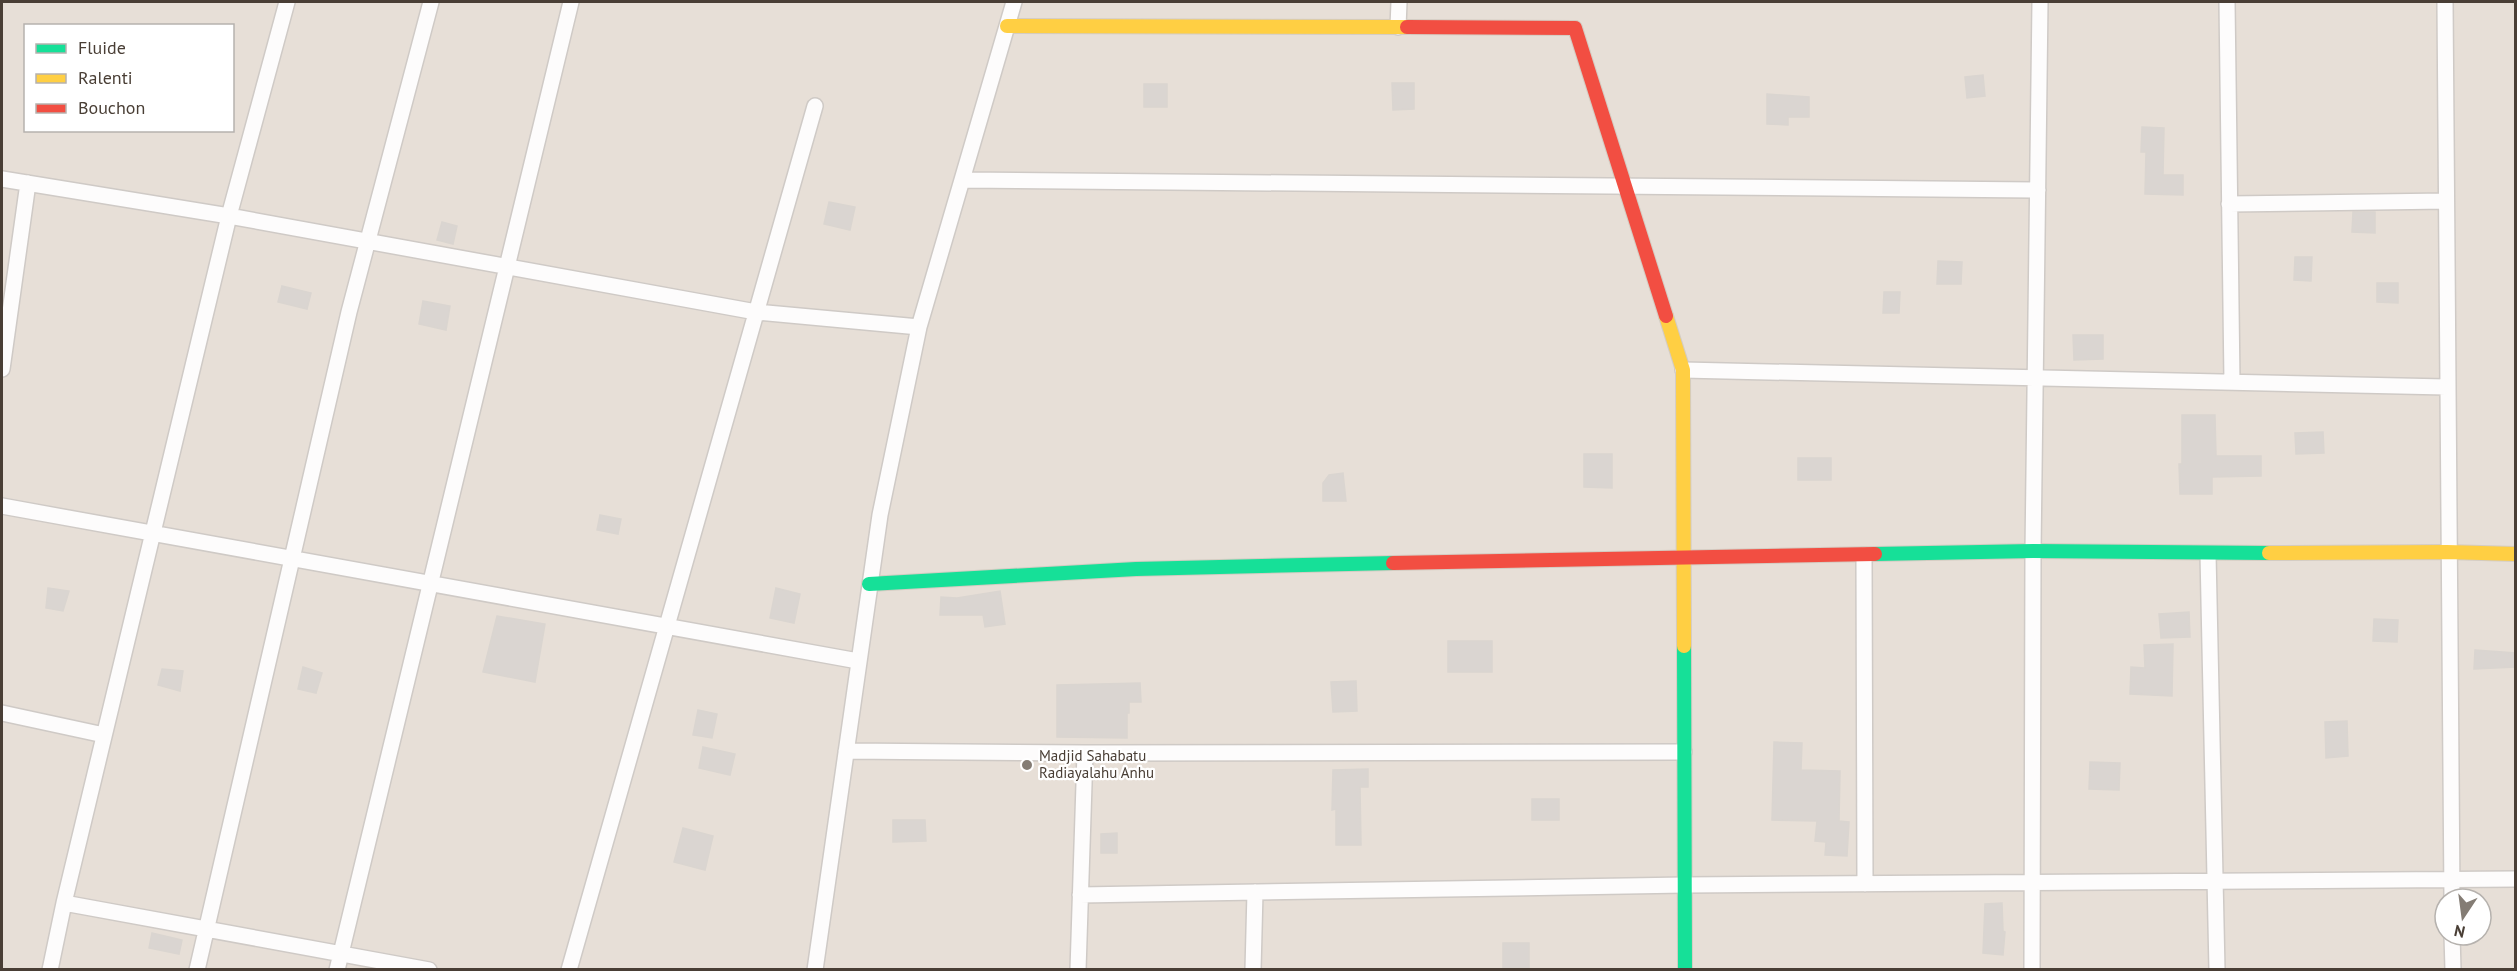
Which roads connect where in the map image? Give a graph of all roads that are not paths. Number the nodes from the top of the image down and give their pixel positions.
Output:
1 (287, 2) edge
2 (431, 2) edge
3 (570, 2) edge
4 (1014, 2) edge
5 (1399, 2) edge
6 (2040, 2) edge
7 (2227, 2) edge
8 (2445, 2) edge
9 (1006, 26) junction
10 (1398, 27) junction
11 (815, 106) dead end
12 (2, 179) edge
13 (962, 180) junction
14 (28, 183) junction
15 (1625, 186) junction
16 (2038, 190) junction
17 (2446, 201) junction
18 (2229, 204) junction
19 (229, 216) junction
20 (368, 241) junction
21 (507, 266) junction
22 (756, 312) junction
23 (919, 327) junction
24 (2, 369) edge
25 (1683, 370) junction
26 (2036, 378) junction
27 (2232, 382) junction
28 (2446, 387) junction
29 (2, 506) edge
30 (153, 533) junction
31 (2033, 551) junction
32 (2447, 552) junction
33 (2208, 554) junction
34 (2516, 554) edge
35 (1864, 555) junction
36 (1682, 557) junction
37 (292, 558) junction
38 (430, 584) junction
39 (869, 584) junction
40 (667, 626) junction
41 (858, 661) junction
42 (2, 713) edge
43 (104, 735) junction
44 (846, 751) junction
45 (1684, 752) junction
46 (1085, 753) junction
47 (2516, 879) edge
48 (2451, 880) junction
49 (2215, 881) junction
50 (2032, 883) junction
51 (1865, 884) junction
52 (1685, 885) junction
53 (2451, 887) edge
54 (1255, 892) junction
55 (1080, 895) junction
56 (64, 903) junction
57 (206, 930) junction
58 (2452, 947) edge
59 (339, 962) edge
60 (50, 969) edge
61 (197, 969) edge
62 (429, 969) edge
63 (569, 969) edge
64 (815, 969) edge
65 (1078, 969) edge
66 (1253, 969) edge
67 (1685, 969) edge
68 (2032, 969) edge
69 (2217, 969) edge
70 (2453, 969) edge

1 - 19 street
2 - 20 street
3 - 21 street
4 - 9 street
5 - 10 street
6 - 16 street
7 - 18 street
8 - 17 street
9 - 10 street
9 - 13 street
10 - 15 street
11 - 22 street
12 - 14 street
13 - 15 street
13 - 23 street
14 - 19 street
14 - 24 street
15 - 16 street
15 - 25 street
16 - 26 street
17 - 18 street
17 - 28 street
18 - 27 street
19 - 20 street
19 - 30 street
20 - 21 street
20 - 37 street
21 - 22 street
21 - 38 street
22 - 23 street
22 - 40 street
23 - 39 street
25 - 26 street
25 - 36 street
26 - 27 street
26 - 31 street
27 - 28 street
28 - 32 street
29 - 30 street
30 - 37 street
30 - 43 street
31 - 33 street
31 - 35 street
31 - 50 street
32 - 33 street
32 - 34 street
32 - 48 street
33 - 49 street
35 - 36 street
35 - 51 street
36 - 39 street
36 - 45 street
37 - 38 street
37 - 57 street
38 - 40 street
38 - 59 street
39 - 41 street
40 - 41 street
40 - 63 street
41 - 44 street
42 - 43 street
43 - 56 street
44 - 46 street
44 - 64 street
45 - 46 street
45 - 52 street
46 - 55 street
47 - 48 street
48 - 49 street
48 - 53 street
49 - 50 street
49 - 69 street
50 - 51 street
50 - 68 street
51 - 52 street
52 - 54 street
52 - 67 street
54 - 55 street
54 - 66 street
55 - 65 street
56 - 57 street
56 - 60 street
57 - 59 street
57 - 61 street
58 - 70 street
59 - 62 street

